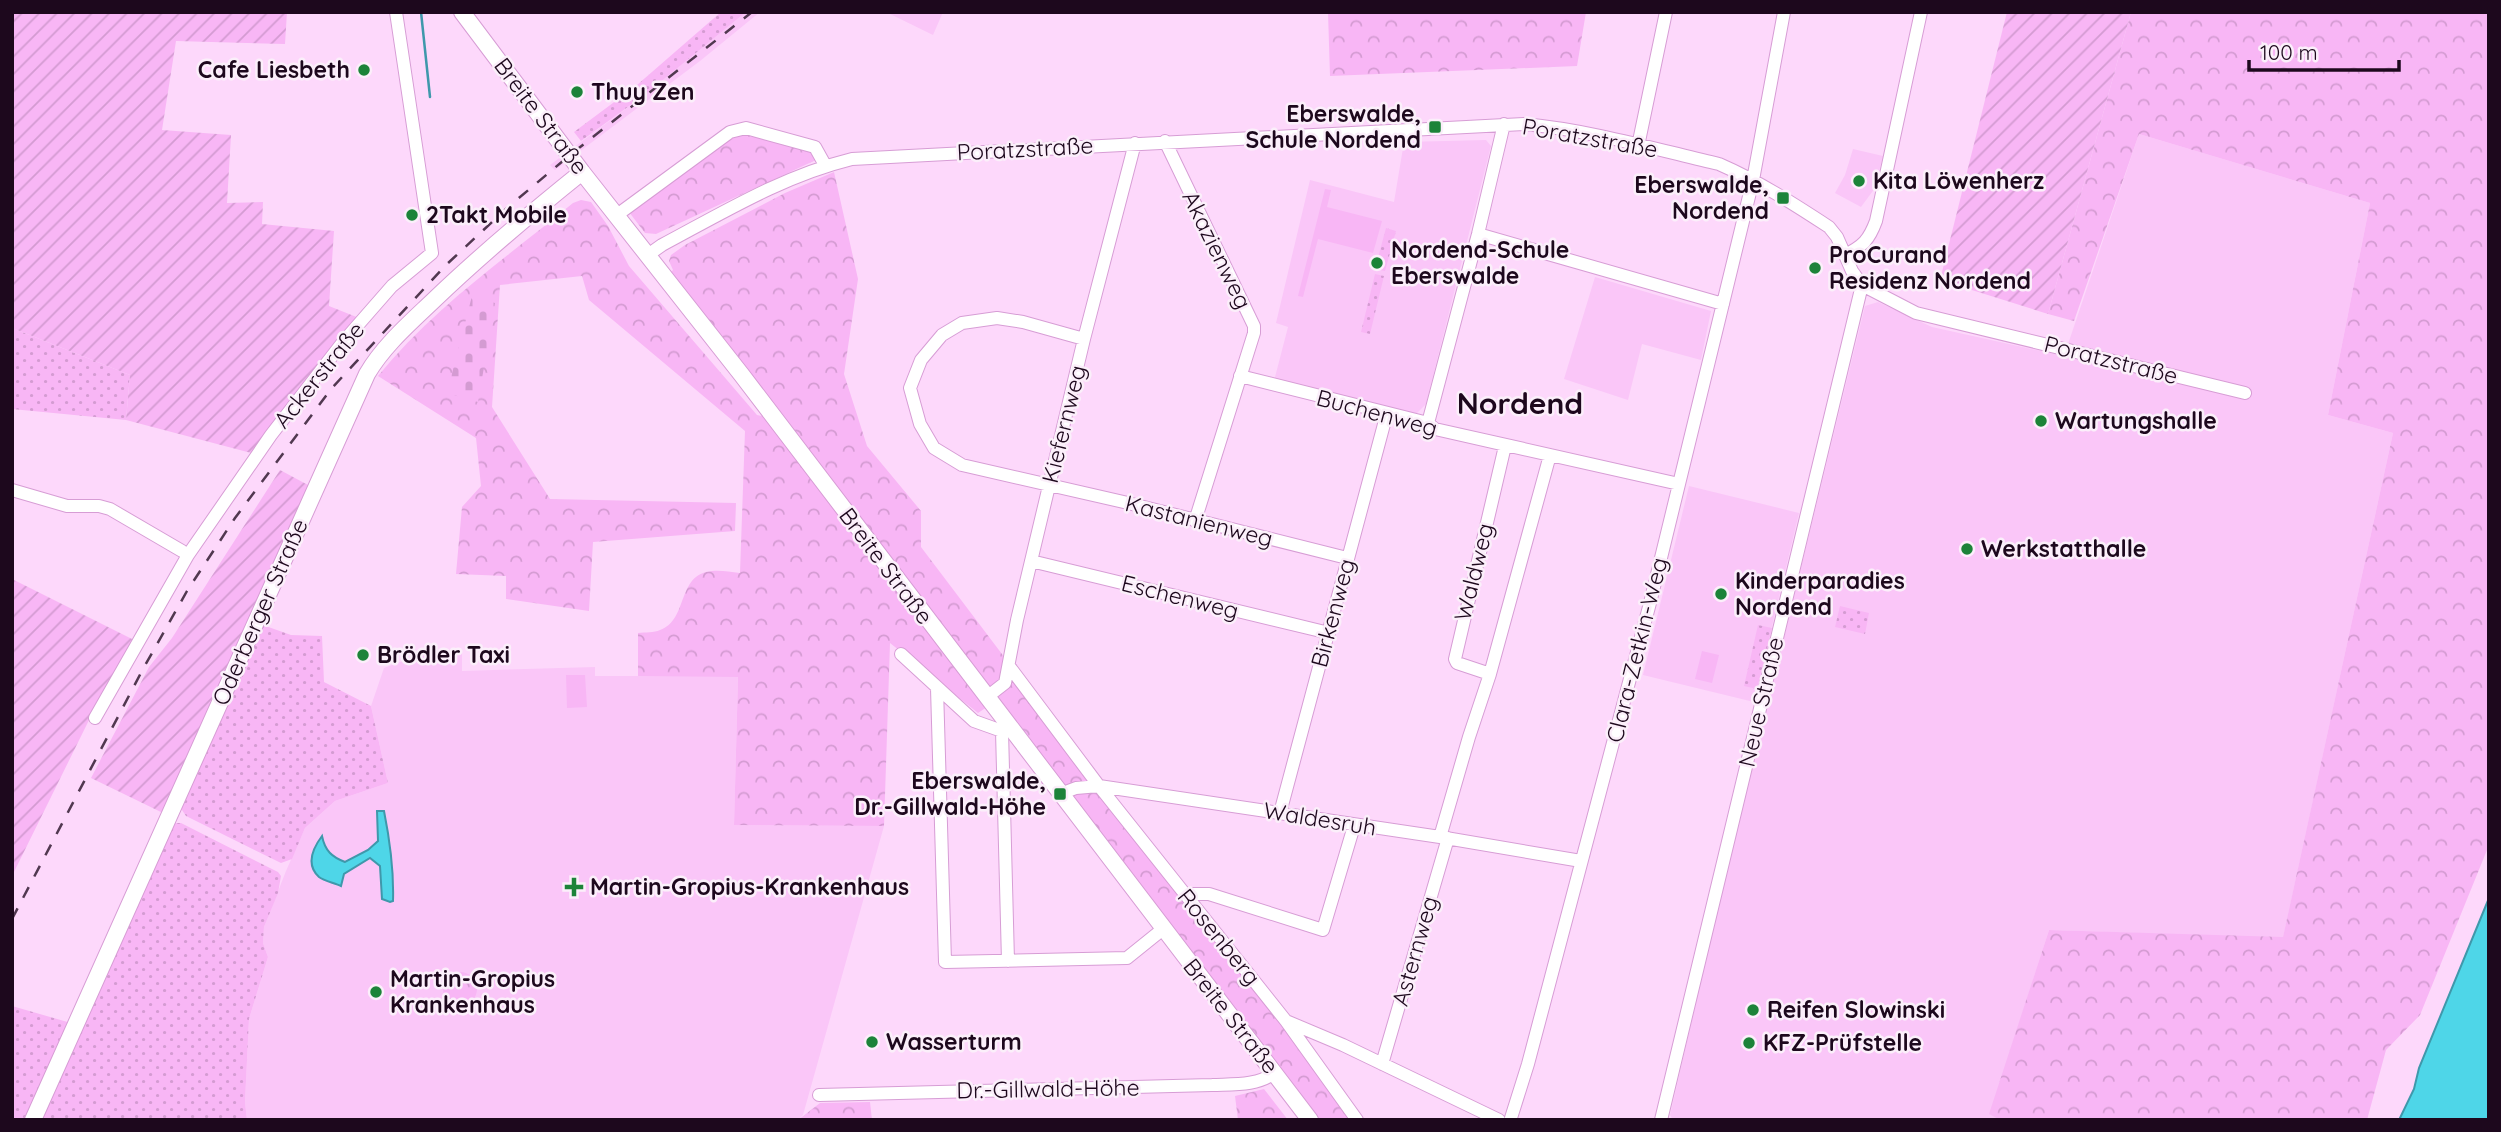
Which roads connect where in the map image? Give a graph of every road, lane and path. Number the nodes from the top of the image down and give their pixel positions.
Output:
1 (396, 12) edge
2 (462, 12) edge
3 (1666, 12) edge
4 (1784, 12) edge
5 (1921, 12) edge
6 (1504, 124) junction
7 (1165, 141) junction
8 (1135, 143) junction
9 (1638, 146) junction
10 (825, 165) junction
11 (582, 172) junction
12 (1753, 180) junction
13 (617, 215) junction
14 (1478, 234) junction
15 (648, 255) junction
16 (1845, 255) junction
17 (1862, 285) junction
18 (1723, 304) junction
19 (1084, 340) junction
20 (1240, 376) junction
21 (2245, 393) dead end
22 (1387, 413) junction
23 (1428, 423) junction
24 (1505, 446) junction
25 (1550, 454) junction
26 (1679, 484) junction
27 (1049, 486) junction
28 (12, 490) edge
29 (1195, 521) junction
30 (182, 551) dead end
31 (1347, 558) junction
32 (1031, 561) junction
33 (1329, 633) junction
34 (901, 654) dead end
35 (1009, 666) junction
36 (1490, 674) junction
37 (937, 688) junction
38 (987, 697) junction
39 (95, 718) dead end
40 (1006, 729) junction
41 (1099, 786) junction
42 (1060, 794) junction
43 (1280, 813) junction
44 (1354, 826) junction
45 (1444, 838) junction
46 (1581, 861) junction
47 (1184, 894) junction
48 (1163, 929) junction
49 (1007, 961) junction
50 (1286, 1021) junction
51 (1382, 1064) junction
52 (1274, 1073) junction
53 (819, 1095) dead end
54 (1508, 1119) edge
55 (33, 1120) edge
56 (1310, 1120) edge
57 (1357, 1120) edge
58 (1661, 1120) edge

1 - 39 street, Ackerstraße
2 - 11 main road, Breite Straße
3 - 9 street
4 - 12 street, Clara-Zetkin-Weg
5 - 16 street
6 - 7 street, Poratzstraße
6 - 9 street, Poratzstraße
6 - 14 street
7 - 8 street, Poratzstraße
7 - 20 street, Akazienweg
8 - 10 street, Poratzstraße
8 - 19 street, Kiefernweg
9 - 12 street, Poratzstraße
10 - 13 street
10 - 15 street, Poratzstraße
11 - 13 main road, Breite Straße
11 - 55 main road, Oderberger Straße
12 - 16 street, Poratzstraße
12 - 18 street, Clara-Zetkin-Weg
13 - 15 main road, Breite Straße
14 - 18 street
14 - 23 street
15 - 38 main road, Breite Straße
16 - 17 street, Poratzstraße
17 - 21 street, Poratzstraße
17 - 58 street, Neue Straße
18 - 26 street, Clara-Zetkin-Weg
19 - 27 street, Kiefernweg
19 - 27 street
20 - 22 street, Buchenweg
20 - 29 street, Akazienweg
22 - 23 street, Buchenweg
22 - 31 street, Birkenweg
23 - 24 street, Buchenweg
24 - 25 street, Buchenweg
24 - 36 street, Waldweg
25 - 26 street, Buchenweg
25 - 36 street, Waldweg
26 - 46 street, Clara-Zetkin-Weg
27 - 29 street, Kastanienweg
27 - 32 street, Kiefernweg
28 - 30 street
29 - 31 street, Kastanienweg
31 - 33 street, Birkenweg
32 - 33 street, Eschenweg
32 - 35 street, Kiefernweg
33 - 43 street, Birkenweg
34 - 37 street
35 - 38 street, Kiefernweg
35 - 41 street, Rosenberg
36 - 45 street, Waldweg
37 - 40 street
37 - 49 street
38 - 40 main road, Breite Straße
40 - 42 main road, Breite Straße
40 - 49 street
41 - 42 street, Waldesruh
41 - 43 street, Waldesruh
41 - 47 street, Rosenberg
42 - 48 main road, Breite Straße
43 - 44 street, Waldesruh
44 - 45 street, Waldesruh
44 - 47 street
45 - 46 street, Waldesruh
45 - 51 street, Asternweg
46 - 54 street, Clara-Zetkin-Weg
47 - 50 street, Rosenberg
48 - 49 street
48 - 52 main road, Breite Straße
50 - 51 street, Rosenberg
50 - 57 street
51 - 54 street, Rosenberg
52 - 53 street, Dr.-Gillwald-Höhe
52 - 56 main road, Breite Straße

